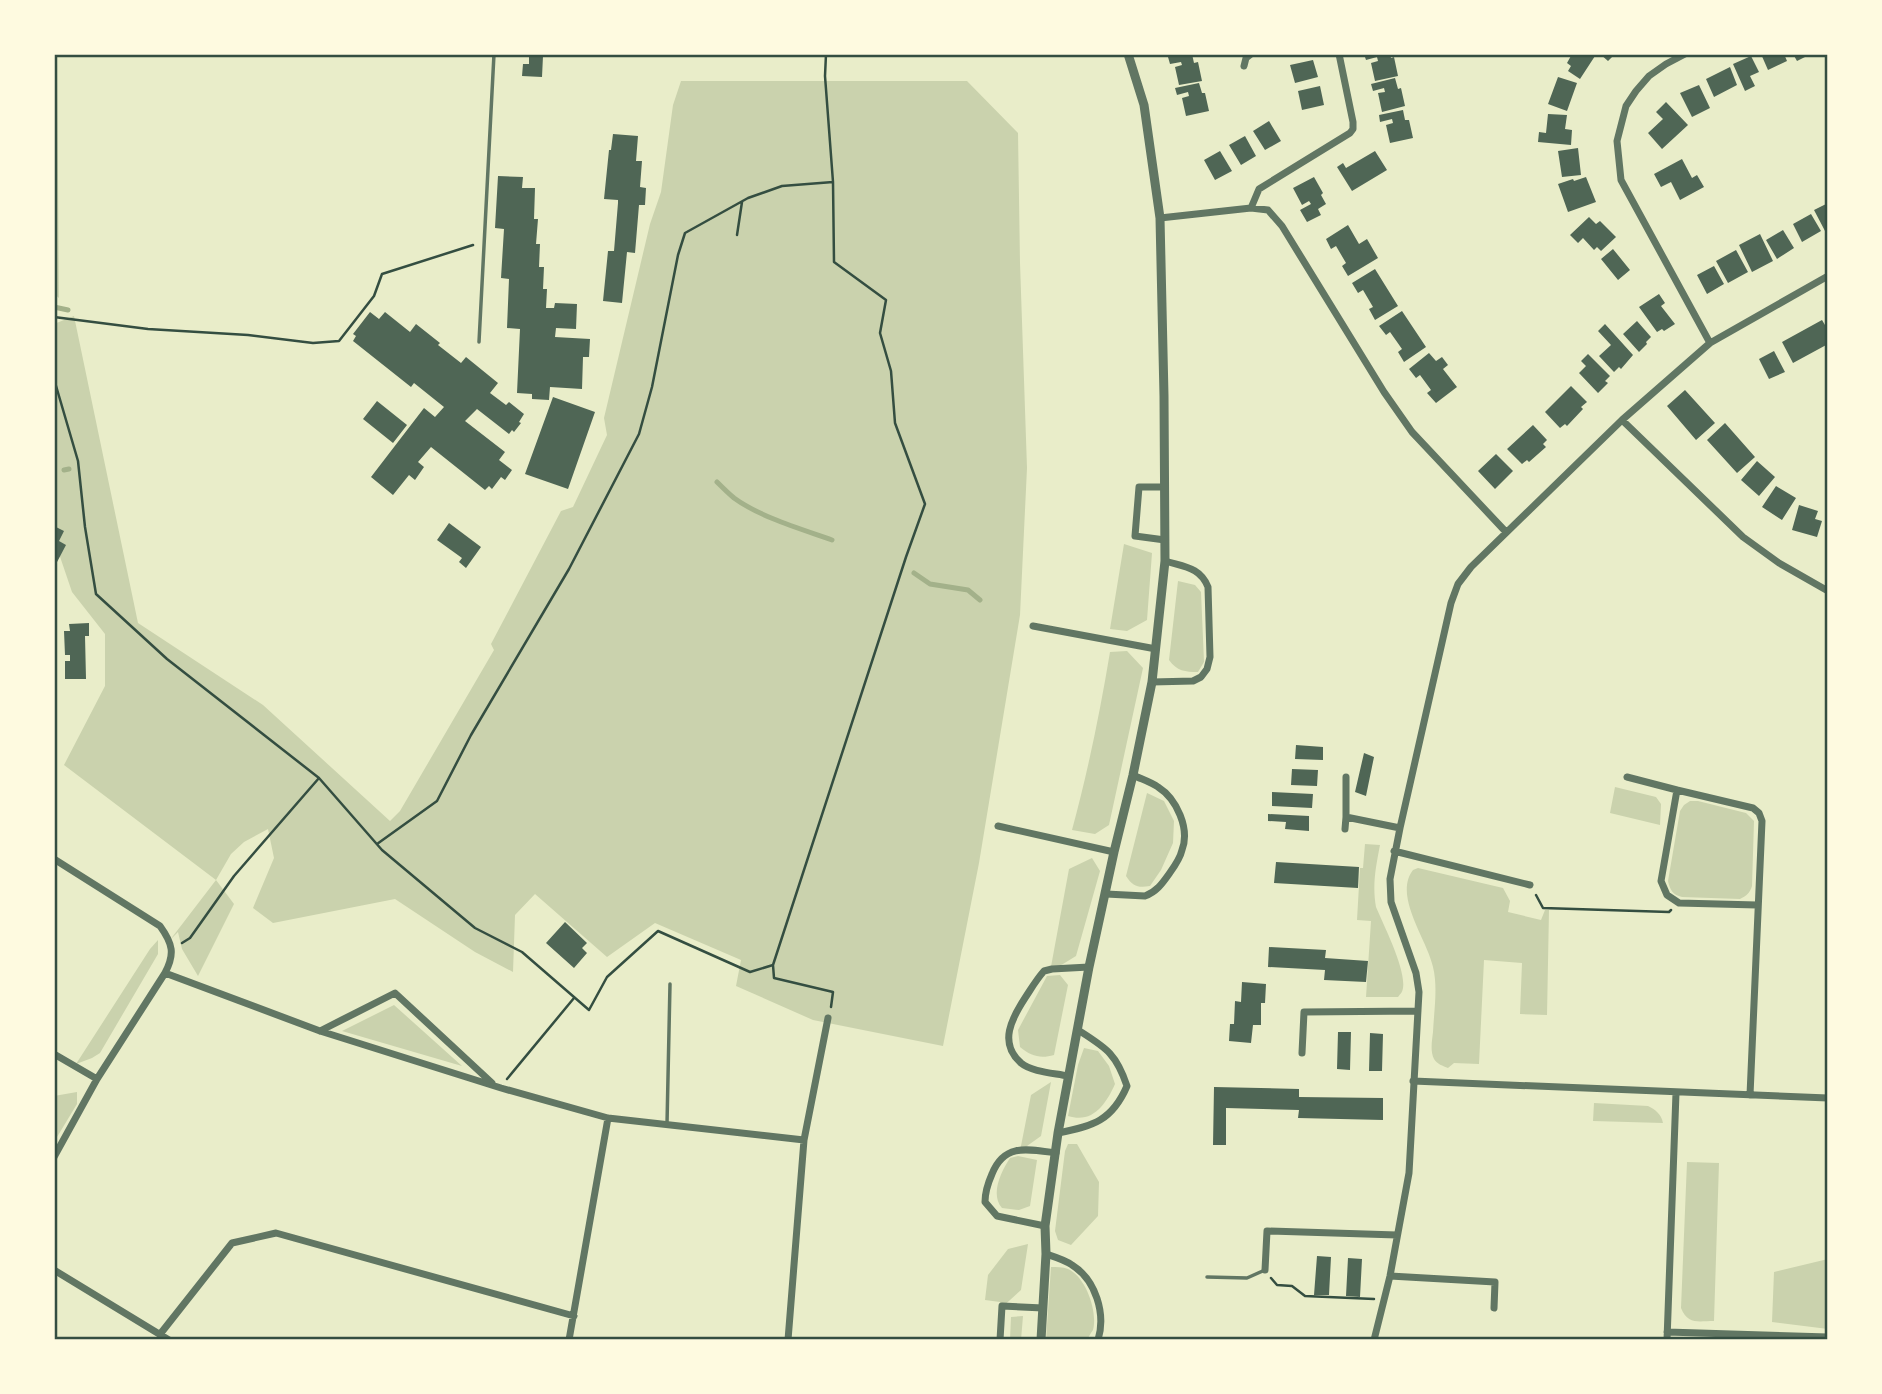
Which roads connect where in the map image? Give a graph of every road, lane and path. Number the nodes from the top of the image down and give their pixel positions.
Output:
1 (494, 54) edge
2 (826, 54) edge
3 (1128, 54) edge
4 (1251, 54) edge
5 (1339, 54) edge
6 (1685, 54) edge
7 (1244, 66) dead end
8 (833, 182) junction
9 (742, 202) junction
10 (1251, 208) junction
11 (1160, 218) junction
12 (737, 235) dead end
13 (484, 242) junction
14 (1828, 276) edge
15 (54, 317) edge
16 (479, 342) dead end
17 (1710, 343) junction
18 (54, 379) edge
19 (1622, 420) junction
20 (1165, 486) junction
21 (1506, 532) junction
22 (1165, 540) junction
23 (1165, 561) junction
24 (1827, 590) edge
25 (1033, 626) dead end
26 (1156, 649) junction
27 (1152, 682) junction
28 (1133, 775) junction
29 (1346, 777) dead end
30 (319, 778) junction
31 (1627, 778) dead end
32 (1677, 790) junction
33 (1346, 817) junction
34 (998, 825) dead end
35 (1399, 828) junction
36 (1345, 830) dead end
37 (377, 844) junction
38 (1394, 851) junction
39 (1114, 852) junction
40 (54, 859) edge
41 (1530, 885) joint
42 (1106, 894) junction
43 (1679, 903) junction
44 (1757, 905) junction
45 (172, 949) junction
46 (773, 965) junction
47 (1089, 967) junction
48 (165, 973) junction
49 (670, 984) dead end
50 (574, 998) junction
51 (1418, 1011) junction
52 (828, 1018) joint
53 (1078, 1030) junction
54 (320, 1031) junction
55 (1302, 1053) dead end
56 (54, 1054) edge
57 (1068, 1076) junction
58 (97, 1079) junction
59 (1413, 1082) junction
60 (498, 1087) junction
61 (1676, 1093) junction
62 (1750, 1095) junction
63 (1828, 1098) edge
64 (608, 1118) junction
65 (667, 1126) junction
66 (1058, 1133) junction
67 (804, 1140) junction
68 (1056, 1153) junction
69 (54, 1157) edge
70 (1045, 1226) junction
71 (1397, 1235) junction
72 (1046, 1254) junction
73 (54, 1270) edge
74 (1265, 1270) junction
75 (1390, 1276) junction
76 (1207, 1277) dead end
77 (1338, 1290) dead end
78 (1338, 1297) junction
79 (1384, 1299) junction
80 (1043, 1308) junction
81 (1494, 1308) dead end
82 (574, 1317) junction
83 (161, 1334) junction
84 (1667, 1336) edge
85 (1828, 1337) edge
86 (169, 1340) edge
87 (569, 1340) edge
88 (788, 1340) edge
89 (1000, 1340) edge
90 (1041, 1340) edge
91 (1098, 1340) edge
92 (1374, 1340) edge

1 - 13 lane
2 - 8 path
3 - 11 street
4 - 7 street
5 - 10 street
6 - 17 street
8 - 9 path
8 - 46 path
9 - 12 path
9 - 37 path
10 - 11 street
10 - 21 street
11 - 20 street
13 - 15 path
13 - 16 lane
14 - 17 street
17 - 19 street
18 - 30 path
19 - 21 street
19 - 24 street
20 - 22 street
20 - 22 street
21 - 35 street
22 - 23 street
23 - 26 street
23 - 27 street
25 - 26 street
26 - 27 street
27 - 28 street
28 - 39 street
28 - 42 street
29 - 33 street
30 - 37 path
30 - 45 path
31 - 32 street
32 - 43 street
32 - 44 street
33 - 35 street
33 - 36 street
34 - 39 street
35 - 38 street
37 - 50 path
38 - 41 street
38 - 51 street
39 - 42 street
40 - 45 street
41 - 43 path
42 - 47 street
43 - 44 street
44 - 62 street
45 - 48 street
46 - 50 path
46 - 52 path
47 - 53 street
47 - 57 street
48 - 54 street
48 - 58 street
49 - 65 lane
50 - 60 path
51 - 55 street
51 - 59 street
52 - 67 street
53 - 57 street
53 - 66 street
54 - 60 street
54 - 60 street
56 - 58 street
57 - 66 street
58 - 69 street
59 - 61 street
59 - 71 street
60 - 64 street
61 - 62 street
61 - 84 street
62 - 63 street
64 - 65 street
64 - 82 street
65 - 67 street
66 - 68 street
67 - 88 street
68 - 70 street
68 - 70 street
70 - 72 street
71 - 74 street
71 - 75 street
72 - 80 street
72 - 91 street
73 - 83 street
74 - 76 lane
74 - 78 path
75 - 79 street
75 - 81 street
77 - 78 path
78 - 79 path
79 - 92 street
80 - 89 street
80 - 90 street
82 - 83 street
82 - 87 street
83 - 86 street
84 - 85 street

